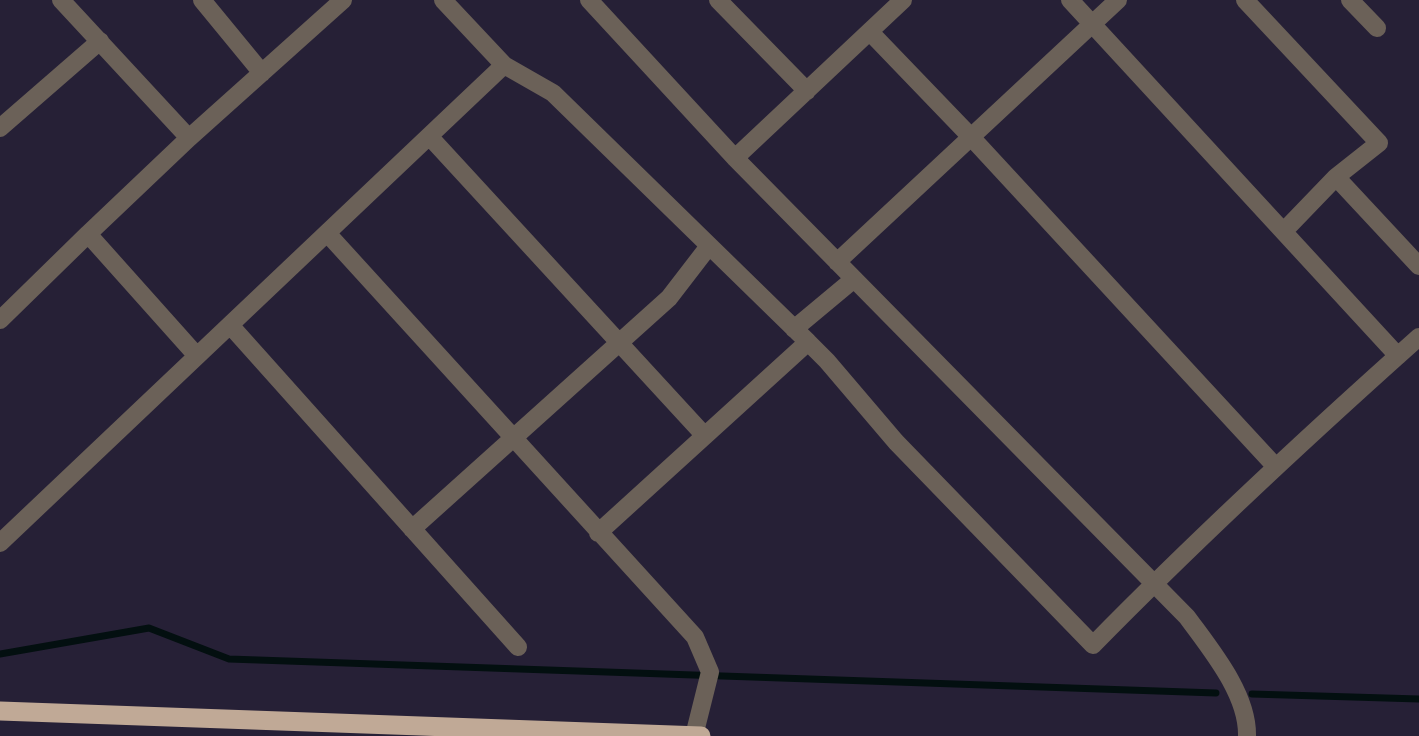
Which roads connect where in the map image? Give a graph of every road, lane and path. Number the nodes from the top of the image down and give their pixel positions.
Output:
1 (61, 0) edge
2 (202, 0) edge
3 (342, 0) edge
4 (443, 0) edge
5 (589, 0) edge
6 (718, 0) edge
7 (903, 0) edge
8 (1070, 0) edge
9 (1118, 0) edge
10 (1245, 0) edge
11 (1350, 0) edge
12 (1093, 24) junction
13 (1377, 28) dead end
14 (870, 32) junction
15 (100, 41) junction
16 (504, 65) junction
17 (262, 73) junction
18 (807, 91) junction
19 (0, 128) edge
20 (429, 136) junction
21 (971, 137) junction
22 (189, 138) junction
23 (735, 158) junction
24 (1336, 177) junction
25 (1284, 231) junction
26 (327, 233) junction
27 (88, 234) junction
28 (709, 246) junction
29 (837, 262) junction
30 (1419, 266) edge
31 (854, 279) junction
32 (0, 320) edge
33 (230, 325) junction
34 (794, 329) junction
35 (1419, 337) edge
36 (619, 342) junction
37 (808, 342) junction
38 (197, 356) junction
39 (1398, 356) junction
40 (705, 436) junction
41 (513, 438) junction
42 (1276, 467) junction
43 (412, 529) junction
44 (598, 533) junction
45 (0, 543) edge
46 (1153, 583) junction
47 (517, 647) dead end
48 (0, 711) edge
49 (694, 736) edge
50 (701, 736) edge
51 (1247, 736) edge

1 - 15 street
2 - 17 street
3 - 17 street
4 - 16 street
5 - 23 street
6 - 18 street
7 - 14 street
8 - 12 street
9 - 12 street
10 - 24 street
11 - 13 street
12 - 21 street
12 - 25 street
14 - 18 street
14 - 21 street
15 - 19 street
15 - 22 street
16 - 20 street
16 - 28 street
17 - 22 street
18 - 23 street
20 - 26 street
20 - 36 street
21 - 29 street
21 - 42 street
22 - 27 street
23 - 29 street
24 - 25 street
24 - 30 street
25 - 39 street
26 - 33 street
26 - 41 street
27 - 32 street
27 - 38 street
28 - 34 street
28 - 36 street
29 - 31 street
31 - 34 street
31 - 46 street
33 - 38 street
33 - 43 street
34 - 37 street
35 - 39 street
36 - 40 street
36 - 41 street
37 - 40 street
37 - 46 street
38 - 45 street
39 - 42 street
40 - 44 street
41 - 43 street
41 - 44 street
42 - 46 street
43 - 47 street
44 - 49 street
46 - 51 street
48 - 49 highway
49 - 50 highway

